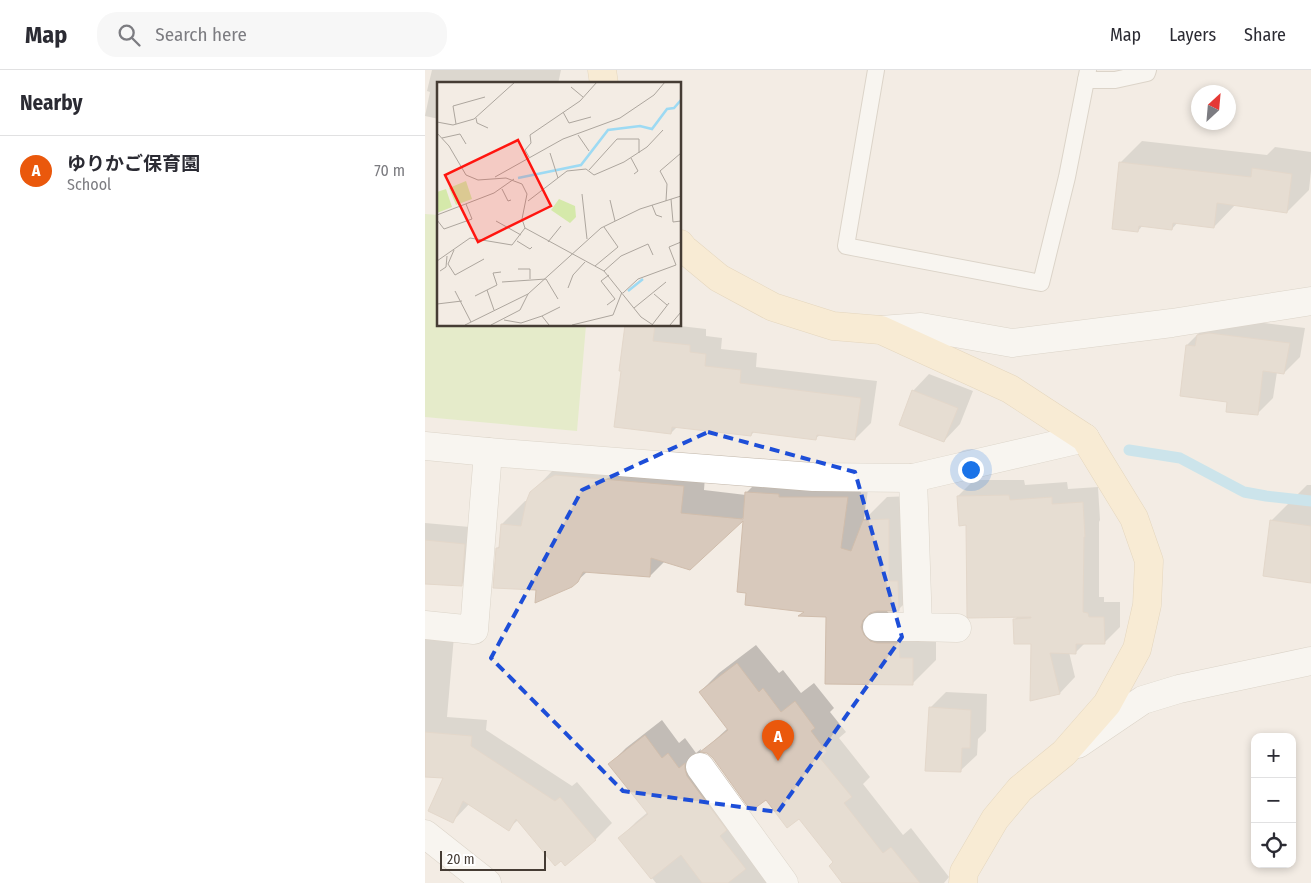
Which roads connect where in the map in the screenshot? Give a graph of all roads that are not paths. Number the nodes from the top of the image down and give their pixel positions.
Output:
1 (876, 70) edge
2 (1148, 70) edge
3 (1087, 75) edge
4 (681, 245) edge
5 (1311, 301) edge
6 (881, 330) junction
7 (1085, 438) junction
8 (425, 446) edge
9 (488, 452) junction
10 (913, 478) junction
11 (425, 625) edge
12 (877, 627) dead end
13 (918, 627) junction
14 (957, 628) dead end
15 (1311, 660) edge
16 (1064, 753) junction
17 (700, 767) dead end
18 (425, 834) edge
19 (487, 883) edge
20 (784, 883) edge
21 (963, 883) edge

1 - 3 lane
2 - 3 lane
4 - 6 street
5 - 6 street
6 - 7 street
7 - 10 street
7 - 16 street
8 - 9 street
9 - 10 street
9 - 11 street
10 - 13 street
12 - 13 street
13 - 14 street
15 - 16 street
16 - 21 street
17 - 20 street
18 - 19 street

